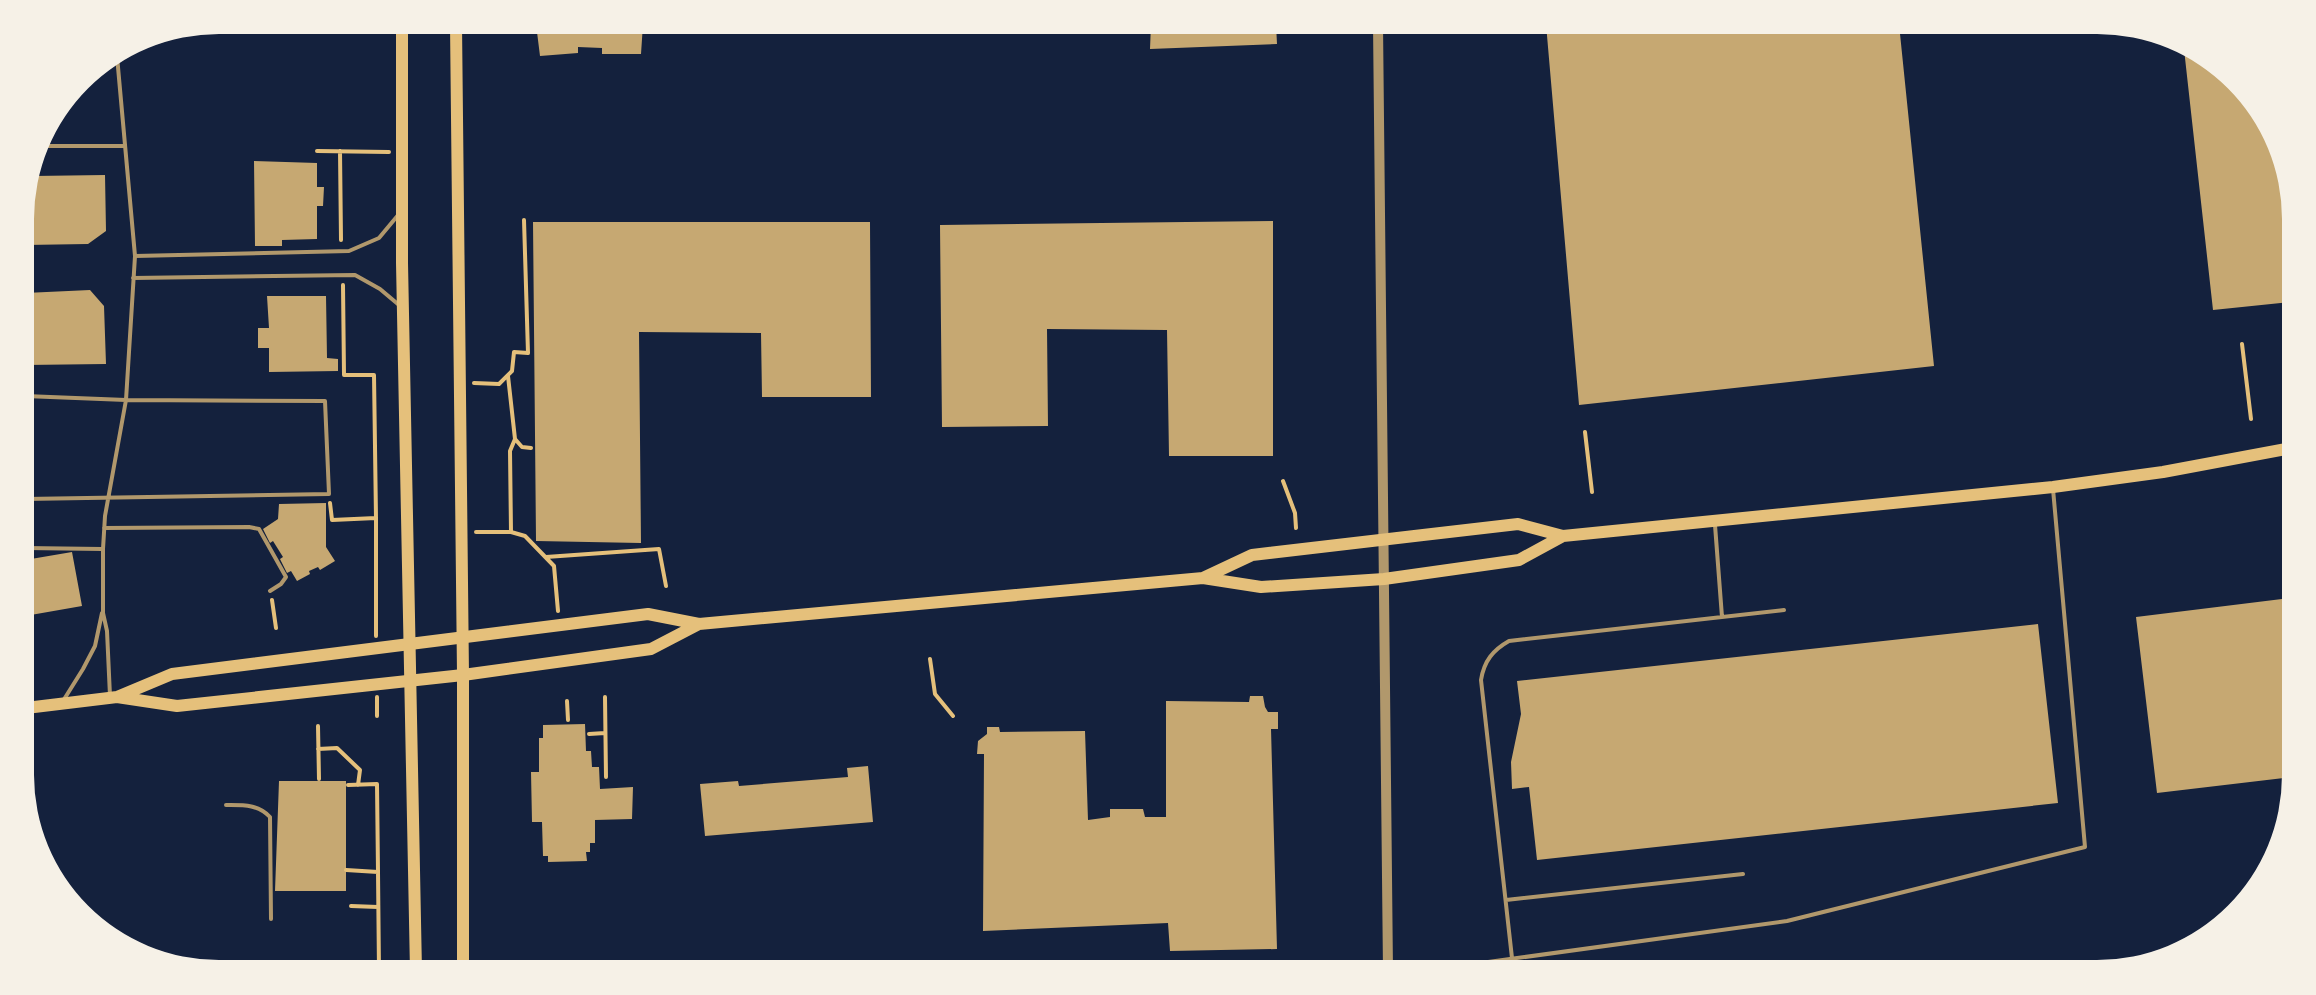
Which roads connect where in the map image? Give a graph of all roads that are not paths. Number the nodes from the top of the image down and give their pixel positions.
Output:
1 (402, 34) edge
2 (456, 34) edge
3 (1378, 34) edge
4 (118, 65) edge
5 (50, 146) edge
6 (125, 146) junction
7 (402, 211) junction
8 (135, 256) junction
9 (133, 278) junction
10 (403, 309) junction
11 (35, 396) edge
12 (126, 400) junction
13 (2282, 450) edge
14 (2053, 487) junction
15 (108, 499) junction
16 (35, 500) edge
17 (1714, 522) junction
18 (104, 528) junction
19 (1563, 536) junction
20 (1384, 540) junction
21 (35, 548) edge
22 (103, 549) junction
23 (1203, 578) junction
24 (1384, 579) junction
25 (270, 591) road end
26 (1784, 610) dead end
27 (103, 613) junction
28 (1722, 616) junction
29 (699, 624) junction
30 (462, 637) junction
31 (409, 644) junction
32 (463, 675) junction
33 (410, 682) junction
34 (114, 697) junction
35 (62, 704) junction
36 (35, 707) edge
37 (226, 805) dead end
38 (1743, 874) dead end
39 (1506, 900) junction
40 (271, 919) dead end
41 (1512, 958) junction
42 (416, 960) edge
43 (463, 960) edge
44 (1388, 960) edge
45 (1498, 960) edge

1 - 7 main road
2 - 30 main road
3 - 20 street
4 - 6 lane
5 - 6 lane
6 - 8 lane
7 - 8 lane
7 - 10 main road
8 - 9 lane
9 - 10 lane
9 - 12 lane
10 - 31 main road
11 - 12 lane
12 - 15 lane
12 - 15 lane
13 - 14 main road
14 - 17 main road
14 - 41 lane
15 - 16 lane
15 - 18 lane
17 - 19 main road
17 - 28 lane
18 - 22 lane
18 - 25 lane
19 - 20 main road
19 - 24 main road
20 - 23 main road
20 - 24 street
21 - 22 lane
22 - 27 lane
23 - 24 main road
23 - 29 main road
24 - 44 street
26 - 28 lane
27 - 34 lane
27 - 35 lane
28 - 39 lane
29 - 30 main road
29 - 32 main road
30 - 31 main road
30 - 32 main road
31 - 33 main road
31 - 34 main road
32 - 33 main road
32 - 43 main road
33 - 34 main road
33 - 42 main road
34 - 35 main road
35 - 36 main road
37 - 40 lane
38 - 39 lane
39 - 41 lane
41 - 45 lane

